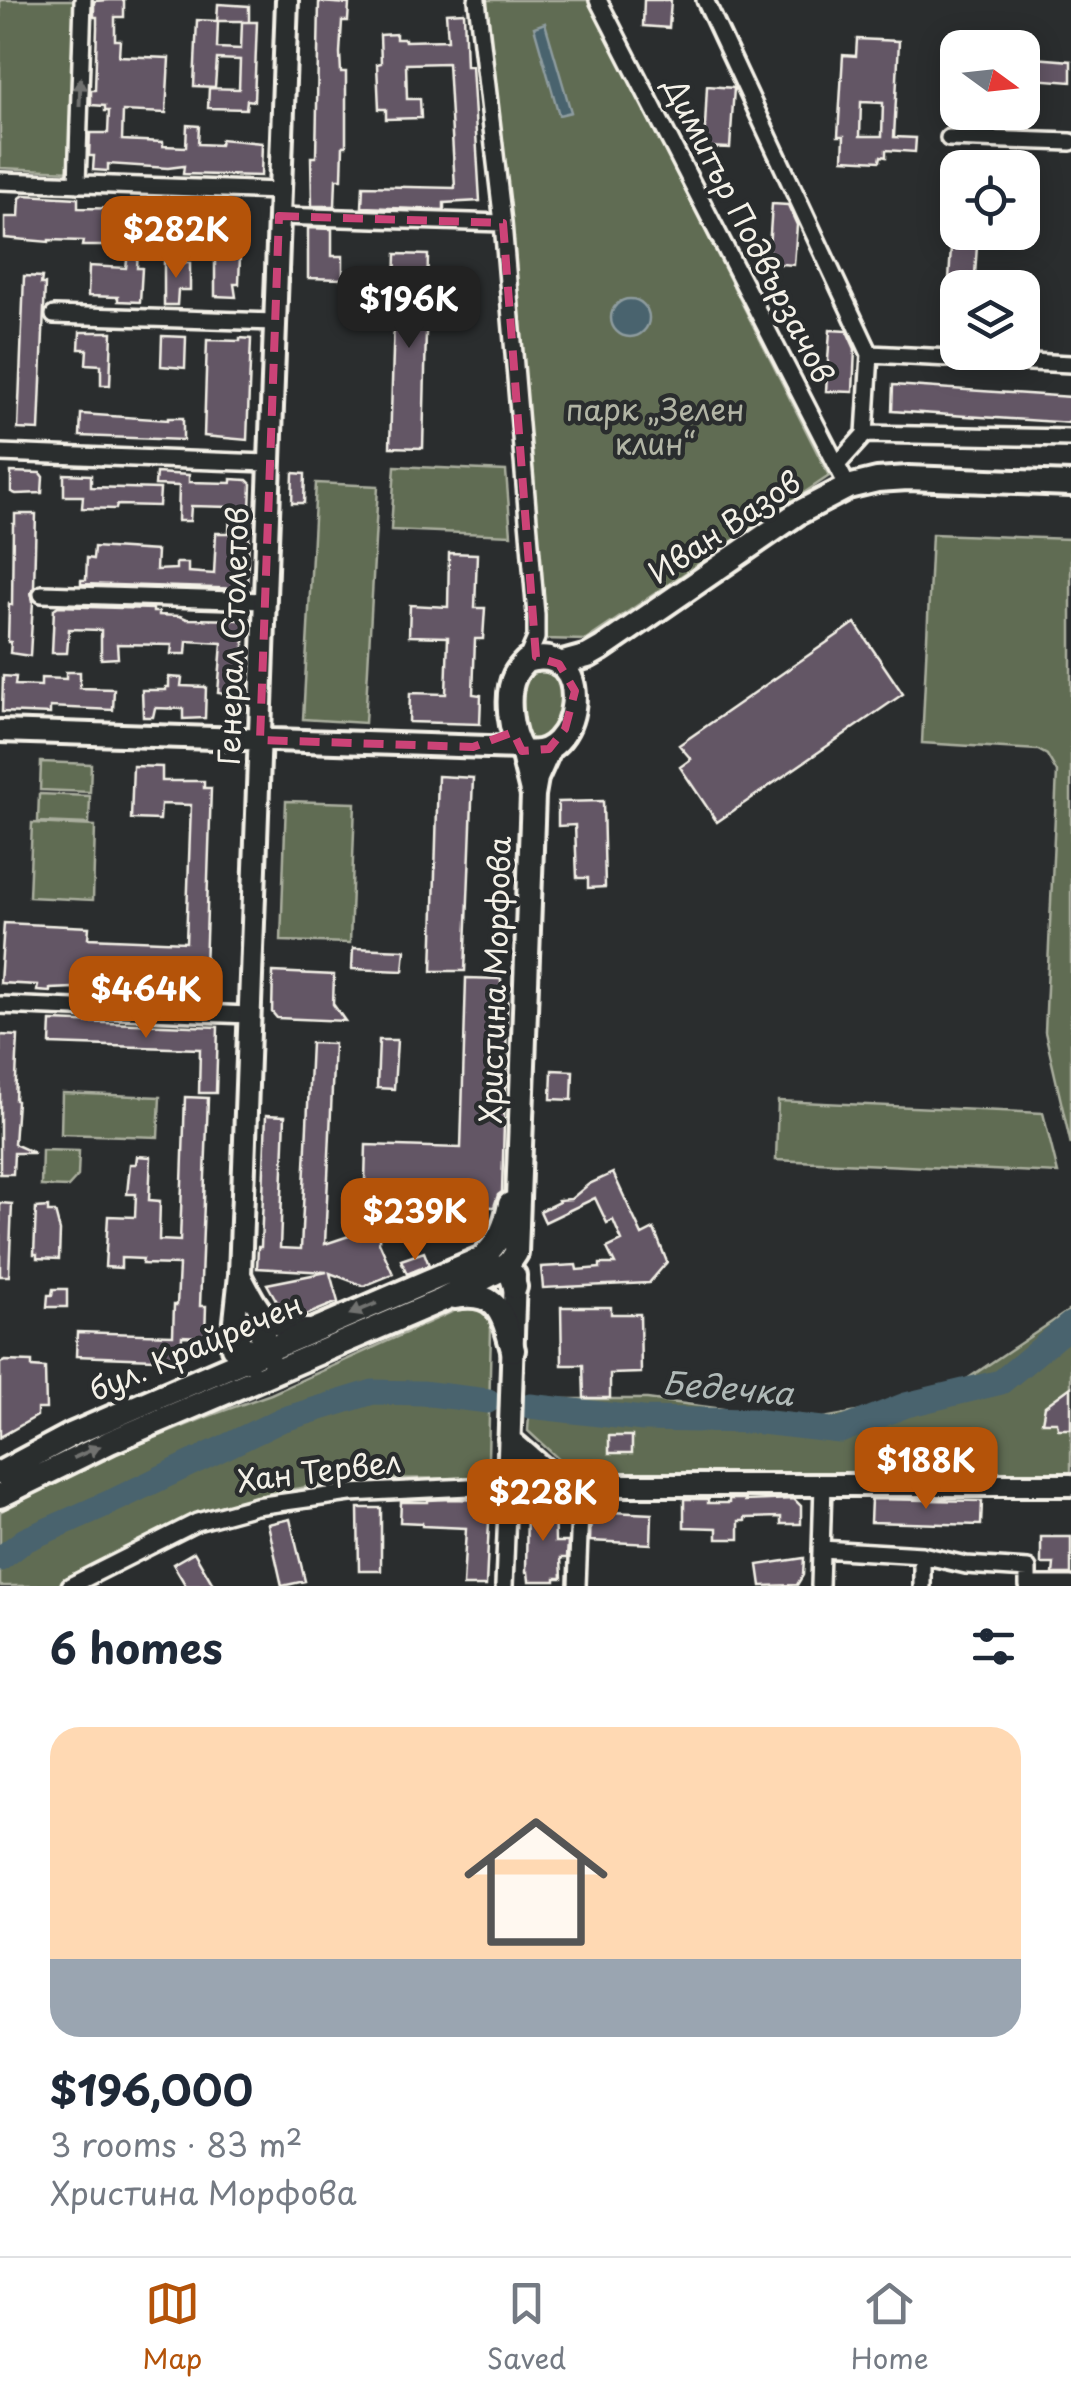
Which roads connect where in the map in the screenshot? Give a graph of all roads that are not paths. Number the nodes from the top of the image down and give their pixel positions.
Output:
1 (83, 0) edge
2 (288, 0) edge
3 (477, 0) edge
4 (598, 0) edge
5 (706, 0) edge
6 (948, 138) dead end
7 (1071, 142) edge
8 (0, 181) edge
9 (77, 184) junction
10 (280, 190) junction
11 (279, 216) junction
12 (503, 223) junction
13 (54, 315) dead end
14 (276, 322) junction
15 (870, 354) junction
16 (1071, 364) edge
17 (864, 434) junction
18 (1071, 438) edge
19 (0, 453) edge
20 (270, 463) junction
21 (837, 465) junction
22 (1071, 484) edge
23 (848, 486) junction
24 (42, 594) dead end
25 (265, 602) junction
26 (536, 615) junction
27 (602, 648) junction
28 (526, 661) junction
29 (556, 662) junction
30 (575, 691) junction
31 (512, 716) junction
32 (0, 731) edge
33 (260, 740) junction
34 (474, 748) junction
35 (520, 749) junction
36 (549, 749) junction
37 (533, 795) junction
38 (0, 1005) edge
39 (249, 1015) junction
40 (520, 1156) junction
41 (476, 1261) junction
42 (511, 1270) junction
43 (240, 1275) junction
44 (442, 1300) junction
45 (267, 1318) junction
46 (234, 1332) junction
47 (318, 1340) junction
48 (512, 1350) junction
49 (255, 1355) junction
50 (221, 1383) junction
51 (510, 1435) junction
52 (0, 1473) edge
53 (508, 1484) junction
54 (822, 1484) junction
55 (1071, 1485) edge
56 (572, 1486) junction
57 (0, 1496) edge
58 (821, 1549) junction
59 (922, 1555) junction
60 (1028, 1585) edge
61 (1071, 1585) edge
62 (70, 1586) edge
63 (504, 1586) edge
64 (577, 1586) edge
65 (820, 1586) edge
66 (922, 1586) edge

9 -> 1 street
2 - 10 street, Генерал Столетов
3 - 12 street
4 - 21 street, Димитър Подвързачов
5 - 15 street, Димитър Подвързачов
6 - 7 street
8 - 9 street
9 - 10 street
10 - 11 street, Генерал Столетов
11 - 12 street
11 - 14 street, Генерал Столетов
12 - 26 street
13 - 14 street
14 - 20 street, Генерал Столетов
15 - 16 street, Димитър Подвързачов
15 - 17 street
17 - 18 street
17 - 21 street
19 - 20 street
20 - 25 street, Генерал Столетов
21 - 23 street, Димитър Подвързачов
22 - 23 main road, Иван Вазов
23 - 27 main road, Иван Вазов
24 - 25 street
25 - 33 street, Генерал Столетов
26 - 28 street
26 - 29 street
27 - 29 main road, Иван Вазов
27 - 30 main road, Иван Вазов
28 - 29 main road
28 - 31 main road
29 - 30 main road
30 - 36 main road
31 - 34 street
31 - 35 main road
32 - 33 street
33 - 34 street
33 - 39 street, Генерал Столетов
34 - 35 street
35 - 36 main road
35 - 37 main road, Христина Морфова
36 - 37 main road, Христина Морфова
37 - 40 main road, Христина Морфова
38 - 39 street
39 - 43 street, Генерал Столетов
40 - 41 main road
40 - 42 main road, Христина Морфова
41 - 42 main road
41 -> 47 main road, бул. Крайречен
42 - 44 main road, бул. Крайречен
42 - 48 street, Христина Морфова
43 - 45 street
43 - 46 street, Генерал Столетов
44 - 47 main road, бул. Крайречен
44 - 48 main road
45 - 47 street
45 - 49 main road
46 - 49 main road
46 - 50 street, Генерал Столетов
47 - 49 main road
47 - 50 main road, бул. Крайречен
48 - 51 street, Христина Морфова
49 - 50 main road
50 - 52 main road, бул. Крайречен
57 -> 50 main road, бул. Крайречен
51 - 53 street, Христина Морфова
51 - 56 street
53 - 56 street, Хан Тервел
53 - 62 street, Хан Тервел
53 - 63 street, Христина Морфова
54 - 55 street, Хан Тервел
54 - 56 street, Хан Тервел
54 - 58 street
56 - 64 street
58 - 59 street
58 - 65 street
59 - 60 street
59 - 66 street
60 - 61 street

